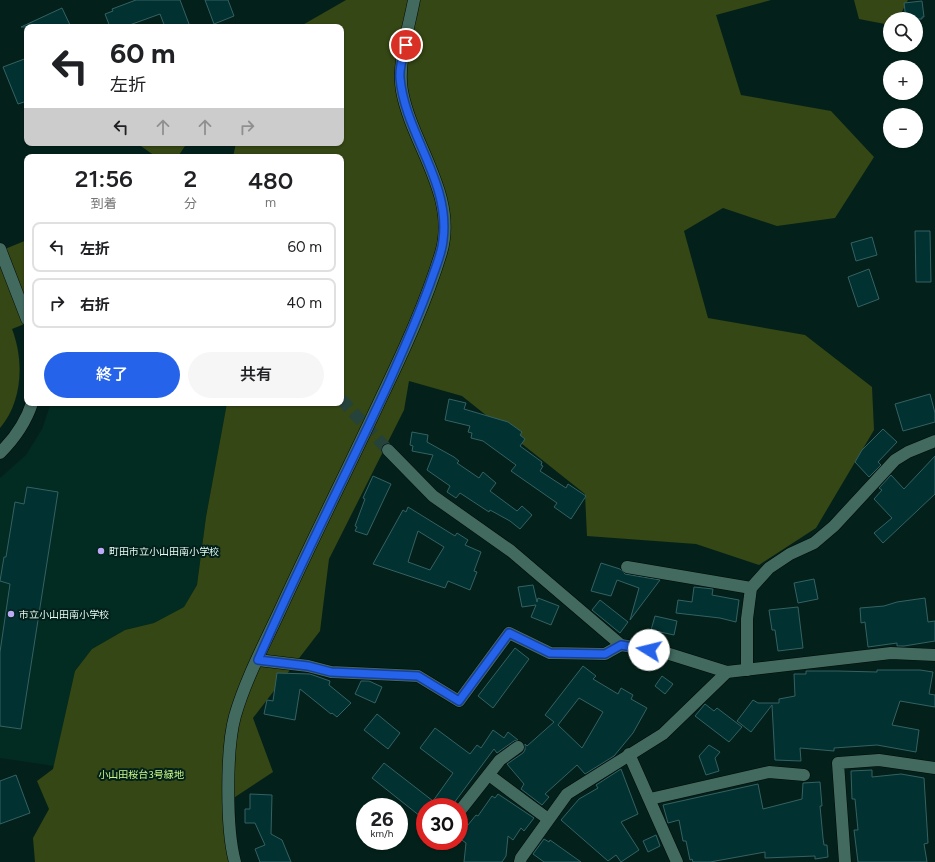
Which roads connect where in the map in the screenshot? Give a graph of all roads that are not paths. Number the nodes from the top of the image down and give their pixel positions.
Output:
1 (414, 0) edge
2 (0, 250) edge
3 (24, 311) edge
4 (31, 406) edge
5 (935, 441) edge
6 (388, 450) tunnel mouth
7 (0, 453) edge
8 (628, 567) dead end
9 (751, 588) junction
10 (621, 645) junction
11 (935, 655) edge
12 (258, 660) junction
13 (747, 670) junction
14 (726, 672) junction
15 (518, 747) dead end
16 (629, 754) junction
17 (935, 768) edge
18 (489, 775) junction
19 (804, 775) dead end
20 (650, 799) junction
21 (468, 801) edge
22 (548, 819) junction
23 (235, 862) edge
24 (520, 862) edge
25 (677, 862) edge
26 (845, 862) edge

1 - 12 street
2 - 3 street
4 - 7 street
5 - 9 street
6 - 10 street
8 - 9 street
9 - 13 street
10 - 12 street
10 - 14 street
11 - 13 street
12 - 23 street
13 - 14 street
14 - 16 street
15 - 18 street
16 - 20 street
16 - 22 street
17 - 26 street
18 - 21 street
18 - 22 street
19 - 20 street
20 - 25 street
22 - 24 street

